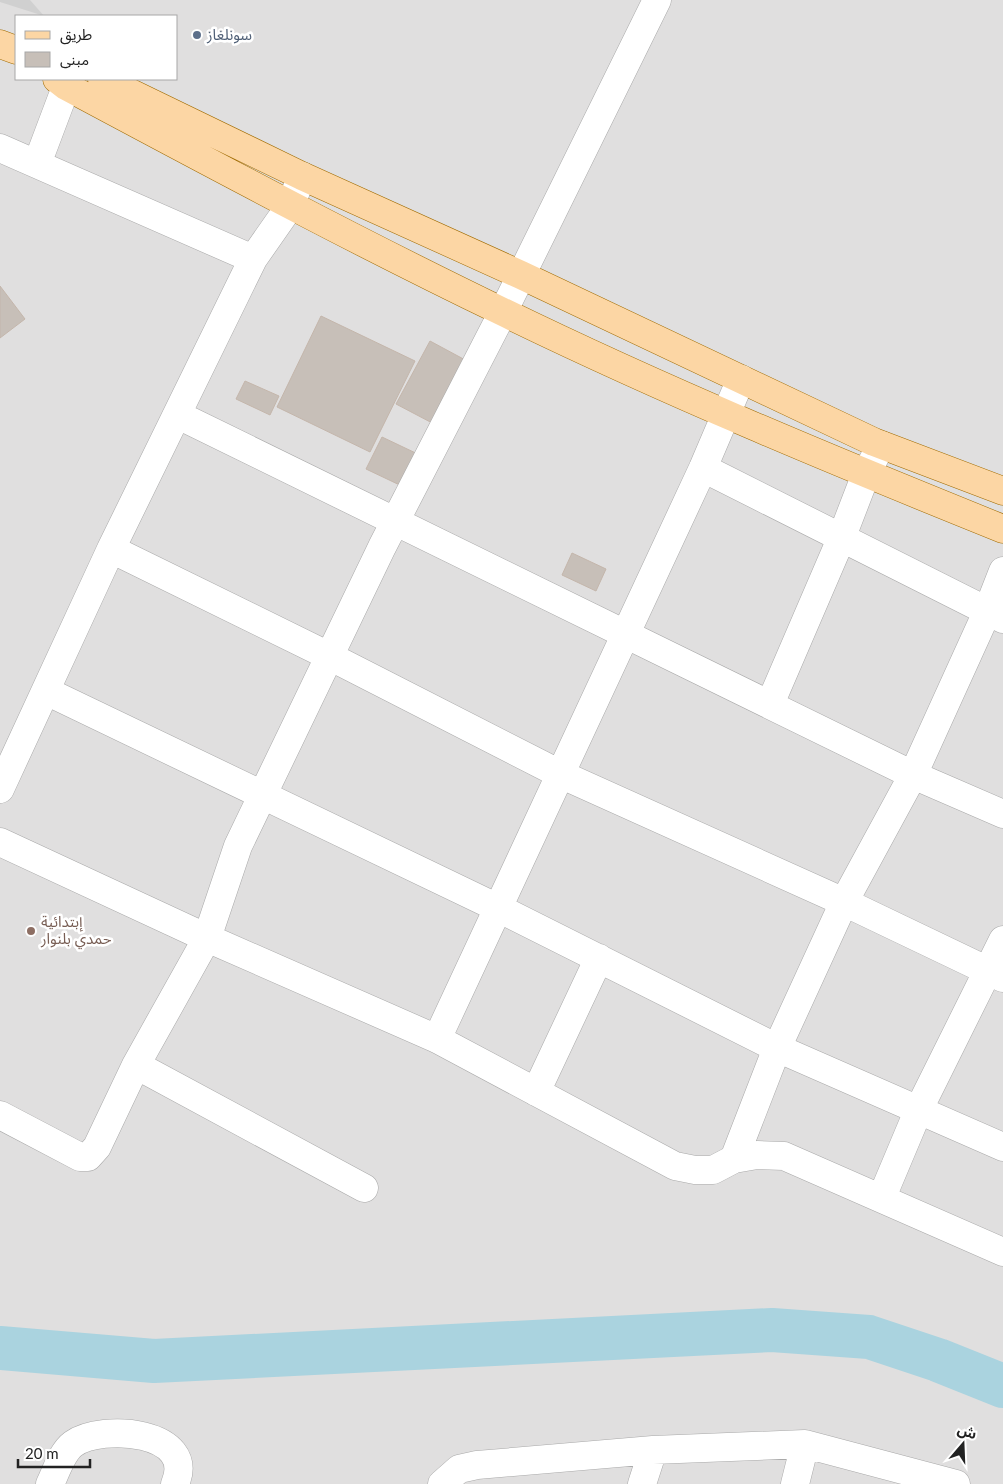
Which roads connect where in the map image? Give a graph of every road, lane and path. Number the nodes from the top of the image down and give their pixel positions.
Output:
1 (657, 0) edge
2 (0, 44) edge
3 (15, 50) edge
4 (104, 80) edge
5 (64, 81) edge
6 (0, 148) edge
7 (37, 164) junction
8 (302, 176) junction
9 (290, 206) junction
10 (253, 259) junction
11 (521, 275) junction
12 (503, 312) junction
13 (742, 379) junction
14 (725, 414) junction
15 (178, 415) junction
16 (881, 445) junction
17 (703, 468) junction
18 (866, 474) junction
19 (1003, 490) edge
20 (396, 520) junction
21 (1003, 528) edge
22 (841, 539) junction
23 (111, 549) junction
24 (1003, 571) edge
25 (995, 616) edge
26 (625, 632) junction
27 (329, 656) junction
28 (46, 691) junction
29 (770, 704) junction
30 (560, 774) junction
31 (913, 774) junction
32 (0, 789) edge
33 (263, 794) junction
34 (1003, 814) edge
35 (0, 842) edge
36 (844, 902) junction
37 (498, 908) junction
38 (207, 938) junction
39 (1003, 940) edge
40 (599, 958) junction
41 (996, 975) edge
42 (437, 1039) junction
43 (778, 1048) junction
44 (136, 1064) junction
45 (536, 1092) junction
46 (920, 1109) junction
47 (0, 1115) edge
48 (1003, 1147) edge
49 (734, 1159) junction
50 (364, 1188) dead end
51 (882, 1197) junction
52 (1003, 1252) edge
53 (805, 1444) junction
54 (653, 1450) junction
55 (50, 1484) edge
56 (175, 1484) edge
57 (442, 1484) edge
58 (642, 1484) edge
59 (795, 1484) edge
60 (956, 1484) edge

1 - 11 street
2 - 3 main road
4 - 8 main road
5 - 7 street
5 - 9 main road
6 - 7 street
7 - 10 street
8 - 9 street
8 - 11 main road
9 - 10 street
9 - 12 main road
10 - 15 street
11 - 12 street
11 - 13 main road
12 - 14 main road
12 - 20 street
13 - 14 street
13 - 16 main road
14 - 17 street
14 - 18 main road
15 - 20 street
15 - 23 street
16 - 18 street
16 - 19 main road
17 - 22 street
17 - 26 street
18 - 21 main road
18 - 22 street
20 - 26 street
20 - 27 street
22 - 25 street
22 - 29 street
23 - 27 street
23 - 28 street
24 - 25 street
25 - 31 street
26 - 29 street
26 - 30 street
27 - 30 street
27 - 33 street
28 - 32 street
28 - 33 street
29 - 31 street
30 - 36 street
30 - 37 street
31 - 34 street
31 - 36 street
33 - 37 street
33 - 38 street
35 - 38 street
36 - 41 street
36 - 43 street
37 - 40 street
37 - 42 street
38 - 42 street
38 - 44 street
39 - 41 street
40 - 43 street
40 - 45 street
41 - 46 street
42 - 45 street
43 - 46 street
43 - 49 street
44 - 47 street
44 - 50 street
45 - 49 street
46 - 48 street
46 - 51 street
49 - 51 street
51 - 52 street
53 - 54 street
53 - 59 street
53 - 60 street
54 - 57 street
54 - 58 street
55 - 56 street

